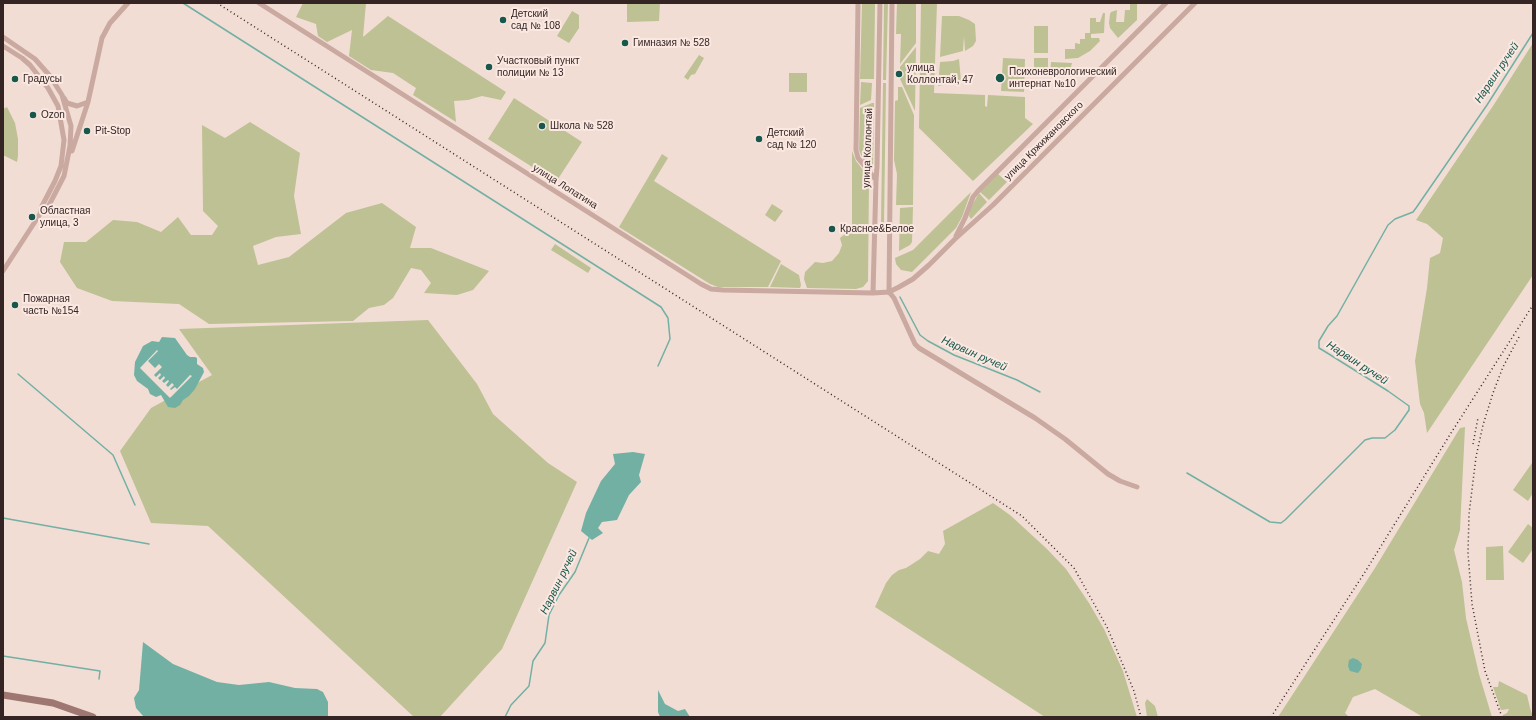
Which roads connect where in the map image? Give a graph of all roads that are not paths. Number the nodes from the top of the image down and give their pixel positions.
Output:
1 (128, 3) edge
2 (259, 3) edge
3 (858, 3) edge
4 (880, 3) edge
5 (892, 3) edge
6 (1166, 3) edge
7 (1195, 3) edge
8 (3, 37) edge
9 (3, 46) edge
10 (62, 95) junction
11 (88, 102) junction
12 (67, 166) junction
13 (876, 180) junction
14 (40, 214) junction
15 (965, 218) junction
16 (972, 224) junction
17 (954, 239) junction
18 (3, 271) edge
19 (889, 292) junction
20 (873, 294) junction
21 (1137, 487) dead end
22 (3, 695) edge
23 (93, 717) edge

1 - 11 street
2 - 20 street, улица Лопатина
3 - 13 street
4 - 13 street, улица Коллонтай
5 - 19 street
6 - 15 street, улица Кржижановского
7 - 16 street, улица Кржижановского
8 - 10 street
9 - 14 street
10 - 11 street
10 - 12 street
11 - 12 street
12 - 14 street
13 - 20 street, улица Коллонтай
14 - 18 street
15 - 16 street
15 - 17 street, улица Кржижановского
16 - 17 street, улица Кржижановского
17 - 19 street, улица Кржижановского
19 - 20 street, улица Лопатина
19 - 21 street
22 - 23 street

